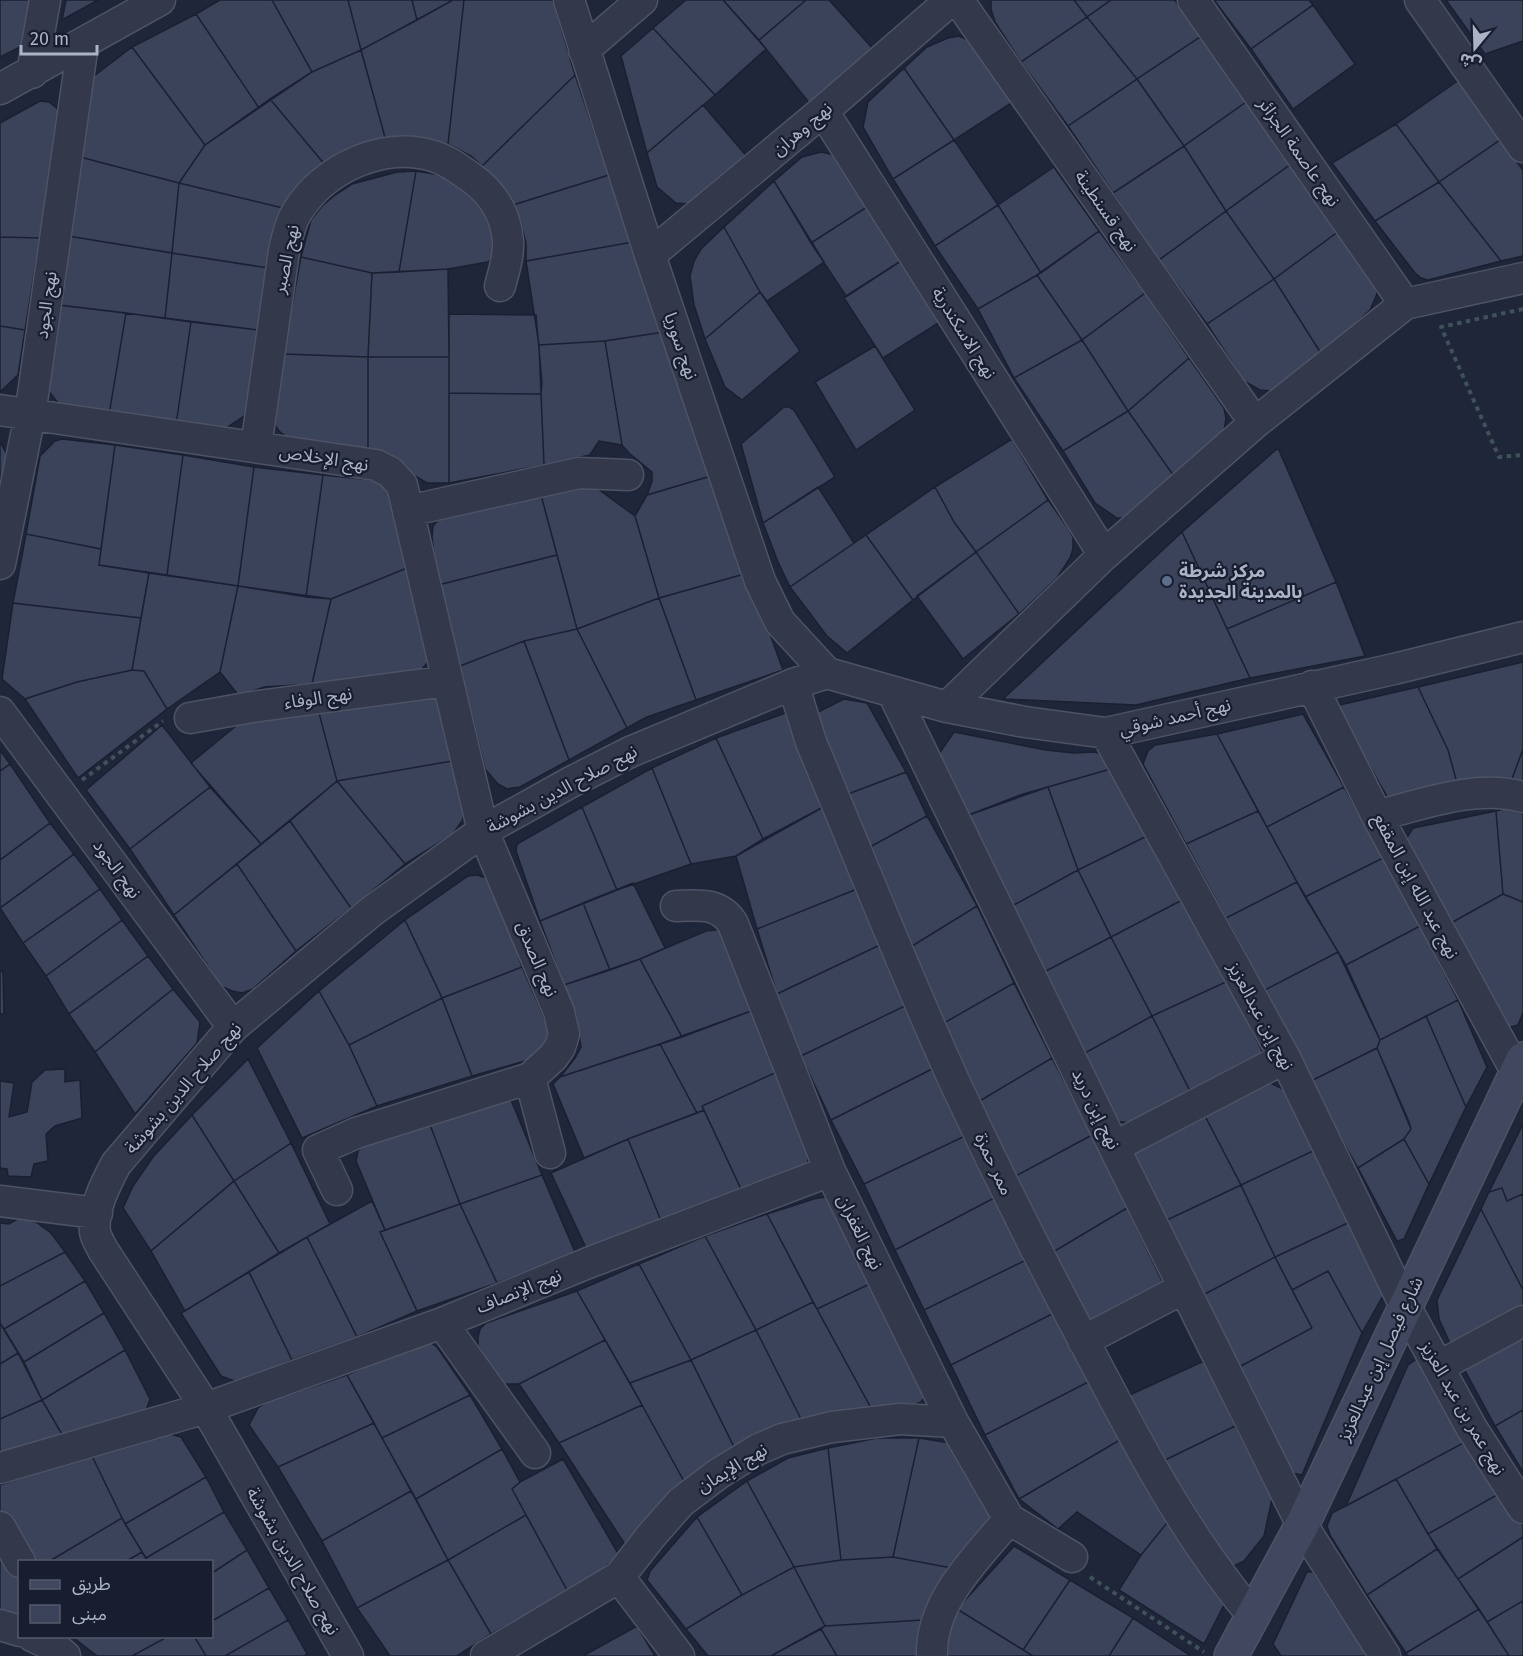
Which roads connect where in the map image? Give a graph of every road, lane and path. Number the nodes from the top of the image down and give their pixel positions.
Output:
1 (45, 0) edge
2 (160, 0) edge
3 (569, 0) edge
4 (642, 0) edge
5 (951, 0) edge
6 (958, 0) edge
7 (1193, 0) edge
8 (1420, 0) edge
9 (83, 44) junction
10 (584, 50) junction
11 (32, 73) junction
12 (0, 89) edge
13 (823, 111) junction
14 (1523, 147) edge
15 (650, 255) junction
16 (1523, 278) edge
17 (500, 286) dead end
18 (1405, 304) junction
19 (1523, 309) edge
20 (0, 410) edge
21 (30, 415) junction
22 (1255, 423) junction
23 (256, 447) junction
24 (1523, 455) edge
25 (628, 475) dead end
26 (408, 511) junction
27 (1104, 555) junction
28 (0, 564) edge
29 (1523, 637) edge
30 (827, 673) junction
31 (447, 681) junction
32 (793, 684) junction
33 (1312, 686) junction
34 (893, 693) junction
35 (947, 706) junction
36 (0, 712) edge
37 (190, 718) joint
38 (1106, 733) junction
39 (62, 795) junction
40 (1523, 797) edge
41 (1377, 816) junction
42 (483, 831) junction
43 (676, 906) dead end
44 (233, 1027) junction
45 (1285, 1058) junction
46 (1521, 1072) edge
47 (530, 1078) junction
48 (1114, 1147) junction
49 (550, 1153) dead end
50 (830, 1171) junction
51 (338, 1190) dead end
52 (0, 1201) edge
53 (97, 1213) junction
54 (1184, 1288) junction
55 (1405, 1306) junction
56 (1523, 1321) edge
57 (442, 1323) junction
58 (1083, 1341) junction
59 (1438, 1367) junction
60 (206, 1408) junction
61 (953, 1422) junction
62 (535, 1453) dead end
63 (0, 1468) edge
64 (1523, 1508) edge
65 (1009, 1519) junction
66 (1302, 1525) junction
67 (0, 1527) edge
68 (1072, 1557) joint
69 (19, 1560) edge
70 (619, 1577) junction
71 (1253, 1616) junction
72 (0, 1625) edge
73 (18, 1630) edge
74 (348, 1656) edge
75 (486, 1656) edge
76 (679, 1656) edge
77 (932, 1656) edge
78 (1210, 1656) edge
79 (1231, 1656) edge
80 (1385, 1656) edge

1 - 11 street
2 - 9 street
3 - 10 street, نهج سوريا
4 - 10 street
5 - 13 street, نهج وهران
6 - 22 street, نهج قسنطينة
7 - 18 street, نهج عاصمة الجزائر
8 - 14 street
9 - 11 street
9 - 21 street, نهج الجود
10 - 15 street, نهج سوريا
11 - 12 street
13 - 15 street, نهج وهران
13 - 27 street, نهج الاسكندرية
15 - 30 street, نهج سوريا
16 - 18 street
17 - 23 street, نهج الصبر
18 - 22 street
19 - 24 path
20 - 21 street, نهج الإخلاص
21 - 23 street, نهج الإخلاص
21 - 28 street, نهج الجود
22 - 27 street
23 - 26 street, نهج الإخلاص
25 - 26 street
26 - 31 street, نهج الإخلاص
27 - 35 street
29 - 33 street, نهج أحمد شوقي
30 - 32 street, نهج صلاح الدين بشوشة
30 - 34 street, نهج أحمد شوقي
31 - 37 street, نهج الوفاء
31 - 42 street, نهج الإخلاص
32 - 42 street, نهج صلاح الدين بشوشة
32 - 58 street, ممر حمزة
33 - 38 street, نهج أحمد شوقي
33 - 41 street, نهج عبد الله إبن المقفع
34 - 35 street, نهج أحمد شوقي
34 - 48 street, نهج إبن دريد
35 - 38 street, نهج أحمد شوقي
36 - 39 street, نهج الجود
37 - 39 path
38 - 45 street, نهج إبن عبدالعزيز
39 - 44 street, نهج الجود
40 - 41 street
41 - 46 street, نهج عبد الله إبن المقفع
42 - 44 street, نهج صلاح الدين بشوشة
42 - 47 street, نهج الصدق
43 - 50 street, نهج الغفران
44 - 53 street, نهج صلاح الدين بشوشة
45 - 48 street
45 - 55 street, نهج إبن عبدالعزيز
46 - 55 main road, شارع فيصل إبن عبدالعزيز
47 - 49 street
47 - 51 street, نهج الصدق
48 - 54 street, نهج إبن دريد
50 - 57 street, نهج الإنصاف
50 - 61 street, نهج الغفران
52 - 53 street
53 - 60 street, نهج صلاح الدين بشوشة
54 - 58 street
54 - 66 street, نهج إبن دريد
55 - 59 street, نهج عمر بن عبد العزيز
55 - 66 main road, شارع فيصل إبن عبدالعزيز
56 - 59 street
57 - 60 street, نهج الإنصاف
57 - 62 street
58 - 71 street, ممر حمزة
59 - 64 street, نهج عمر بن عبد العزيز
60 - 63 street, نهج الإنصاف
60 - 74 street, نهج صلاح الدين بشوشة
61 - 65 street, نهج الغفران
61 - 70 street, نهج الإيمان
65 - 68 street, نهج الغفران
65 - 77 street
66 - 71 main road, شارع فيصل إبن عبدالعزيز
66 - 80 street, نهج إبن دريد
67 - 69 street
68 - 78 path
70 - 75 street
70 - 76 street
71 - 79 main road, شارع فيصل إبن عبدالعزيز
72 - 73 street

